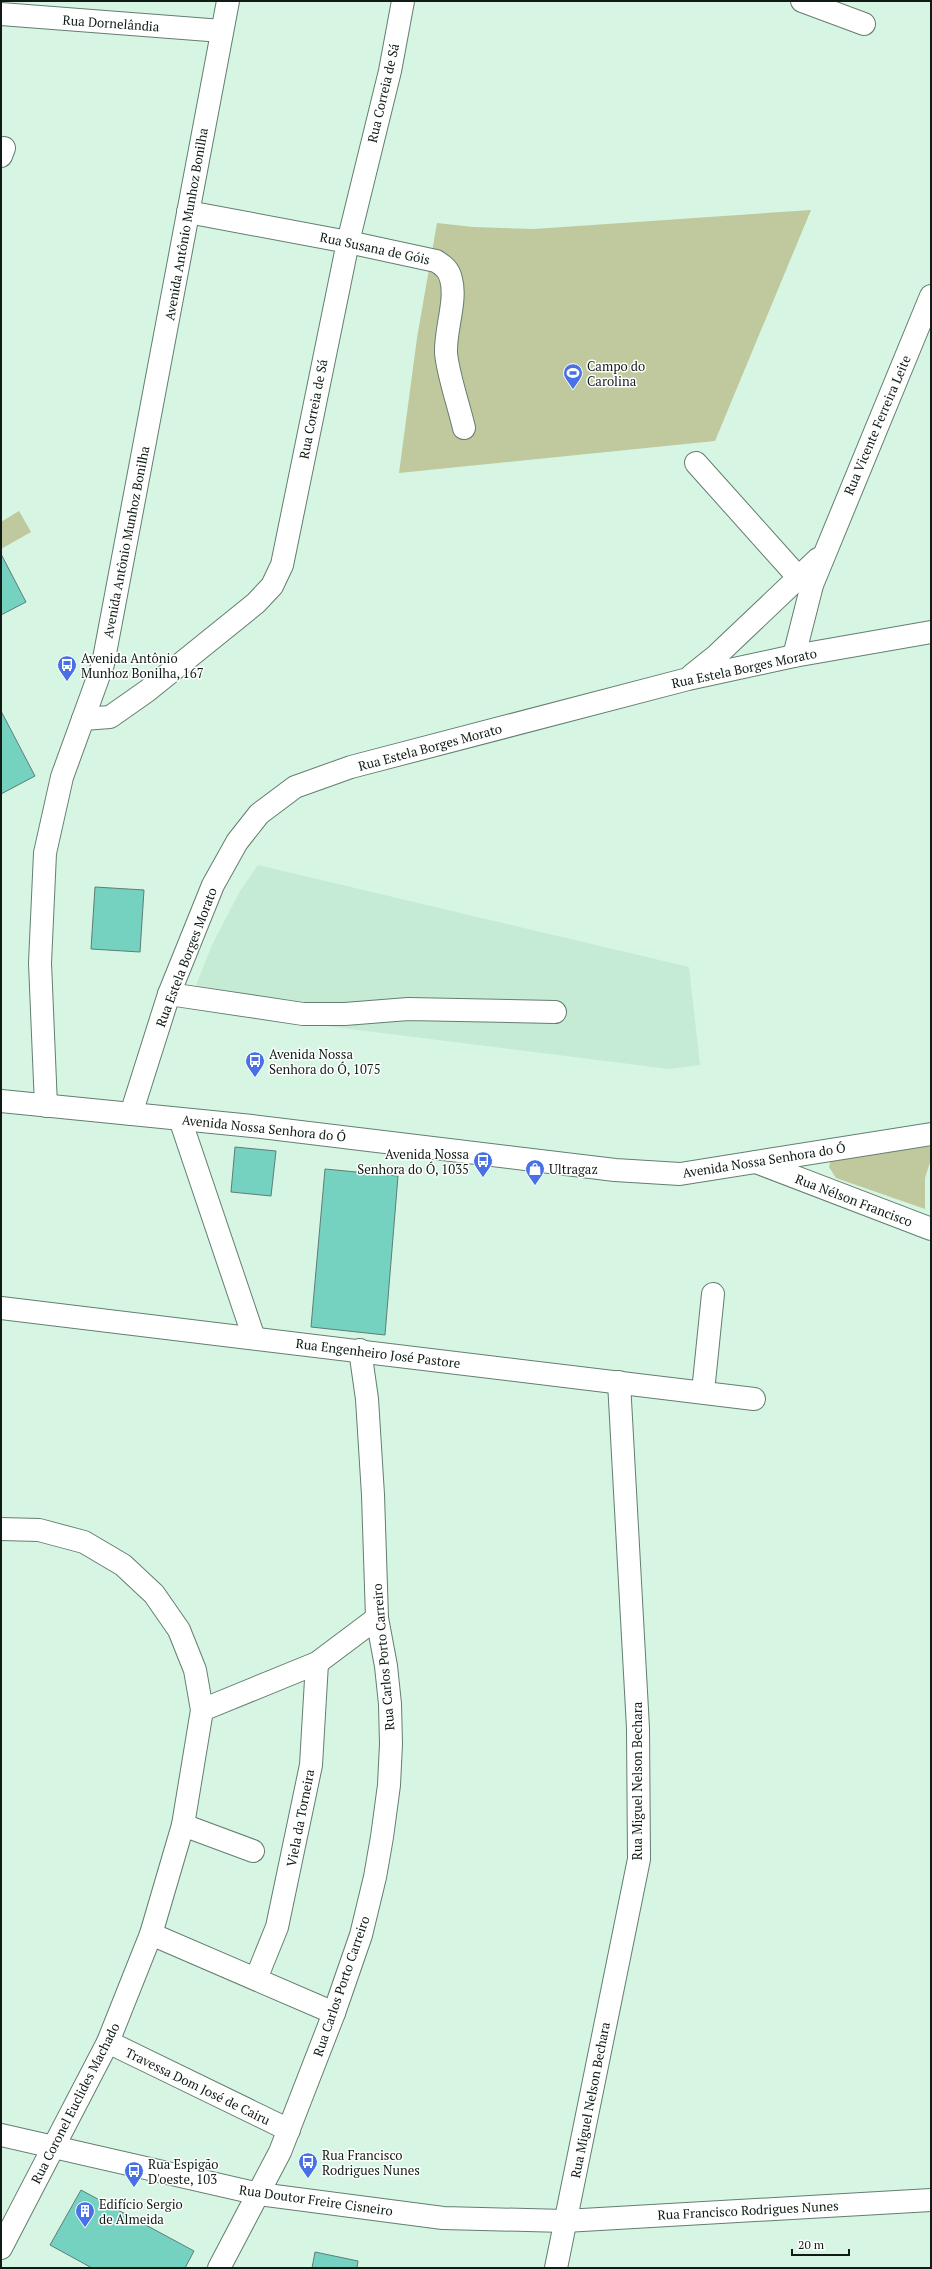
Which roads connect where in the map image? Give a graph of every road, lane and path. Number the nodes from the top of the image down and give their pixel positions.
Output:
1 (228, 1) edge
2 (403, 1) edge
3 (802, 1) edge
4 (1, 14) edge
5 (864, 24) dead end
6 (222, 31) junction
7 (188, 212) junction
8 (348, 242) junction
9 (931, 296) edge
10 (464, 428) dead end
11 (696, 463) dead end
12 (806, 581) junction
13 (929, 627) edge
14 (794, 656) junction
15 (688, 679) junction
16 (83, 719) junction
17 (169, 994) junction
18 (555, 1012) dead end
19 (1, 1101) edge
20 (46, 1106) junction
21 (131, 1114) junction
22 (180, 1119) junction
23 (931, 1134) edge
24 (755, 1162) junction
25 (931, 1229) edge
26 (713, 1294) dead end
27 (1, 1308) edge
28 (254, 1338) junction
29 (360, 1350) junction
30 (619, 1382) junction
31 (703, 1392) junction
32 (754, 1399) dead end
33 (1, 1529) edge
34 (377, 1618) junction
35 (317, 1663) junction
36 (202, 1710) junction
37 (183, 1824) junction
38 (253, 1851) dead end
39 (151, 1934) junction
40 (260, 1969) dead end
41 (334, 2013) junction
42 (108, 2042) junction
43 (289, 2130) junction
44 (1, 2135) edge
45 (55, 2146) junction
46 (259, 2194) junction
47 (931, 2200) edge
48 (565, 2221) junction
49 (1, 2248) edge
50 (220, 2268) edge
51 (556, 2268) edge

1 - 6 street, Avenida Antônio Munhoz Bonilha
2 - 8 street, Rua Correia de Sá
3 - 5 street
4 - 6 street, Rua Dornelândia
6 - 7 street, Avenida Antônio Munhoz Bonilha
7 - 8 street, Rua Susana de Góis
7 - 16 street, Avenida Antônio Munhoz Bonilha
8 - 10 street, Rua Susana de Góis
8 - 16 street, Rua Correia de Sá
9 - 12 street, Rua Vicente Ferreira Leite
11 - 12 street
12 - 14 street
12 - 15 street, Rua Vicente Ferreira Leite
13 - 14 street, Rua Estela Borges Morato
14 - 15 street, Rua Estela Borges Morato
15 - 17 street, Rua Estela Borges Morato
16 - 20 street, Avenida Antônio Munhoz Bonilha
17 - 18 street
17 - 21 street, Rua Estela Borges Morato
19 - 20 street, Avenida Nossa Senhora do Ó
20 - 21 street, Avenida Nossa Senhora do Ó
21 - 22 street, Avenida Nossa Senhora do Ó
22 - 24 street, Avenida Nossa Senhora do Ó
22 - 28 street
23 - 24 street, Avenida Nossa Senhora do Ó
24 - 25 street, Rua Nélson Francisco
26 - 31 street
27 - 28 street, Rua Engenheiro José Pastore
28 - 29 street, Rua Engenheiro José Pastore
29 - 30 street, Rua Engenheiro José Pastore
29 - 34 street, Rua Carlos Porto Carreiro
30 - 31 street, Rua Engenheiro José Pastore
30 - 48 street, Rua Miguel Nelson Bechara
31 - 32 street, Rua Engenheiro José Pastore
33 - 36 street, Rua Coronel Euclides Machado
34 - 35 street
34 - 41 street, Rua Carlos Porto Carreiro
35 - 36 street
35 - 40 street, Viela da Torneira
36 - 37 street, Rua Coronel Euclides Machado
37 - 38 street
37 - 39 street, Rua Coronel Euclides Machado
39 - 41 street
39 - 42 street, Rua Coronel Euclides Machado
41 - 43 street, Rua Carlos Porto Carreiro
42 - 43 street, Travessa Dom José de Cairu
42 - 45 street, Rua Coronel Euclides Machado
43 - 46 street, Rua Carlos Porto Carreiro
44 - 45 street, Rua Doutor Freire Cisneiro
45 - 46 street, Rua Doutor Freire Cisneiro
45 - 49 street, Rua Coronel Euclides Machado
46 - 48 street, Rua Doutor Freire Cisneiro
46 - 50 street, Rua Carlos Porto Carreiro
47 - 48 street, Rua Francisco Rodrigues Nunes
48 - 51 street, Rua Miguel Nelson Bechara

